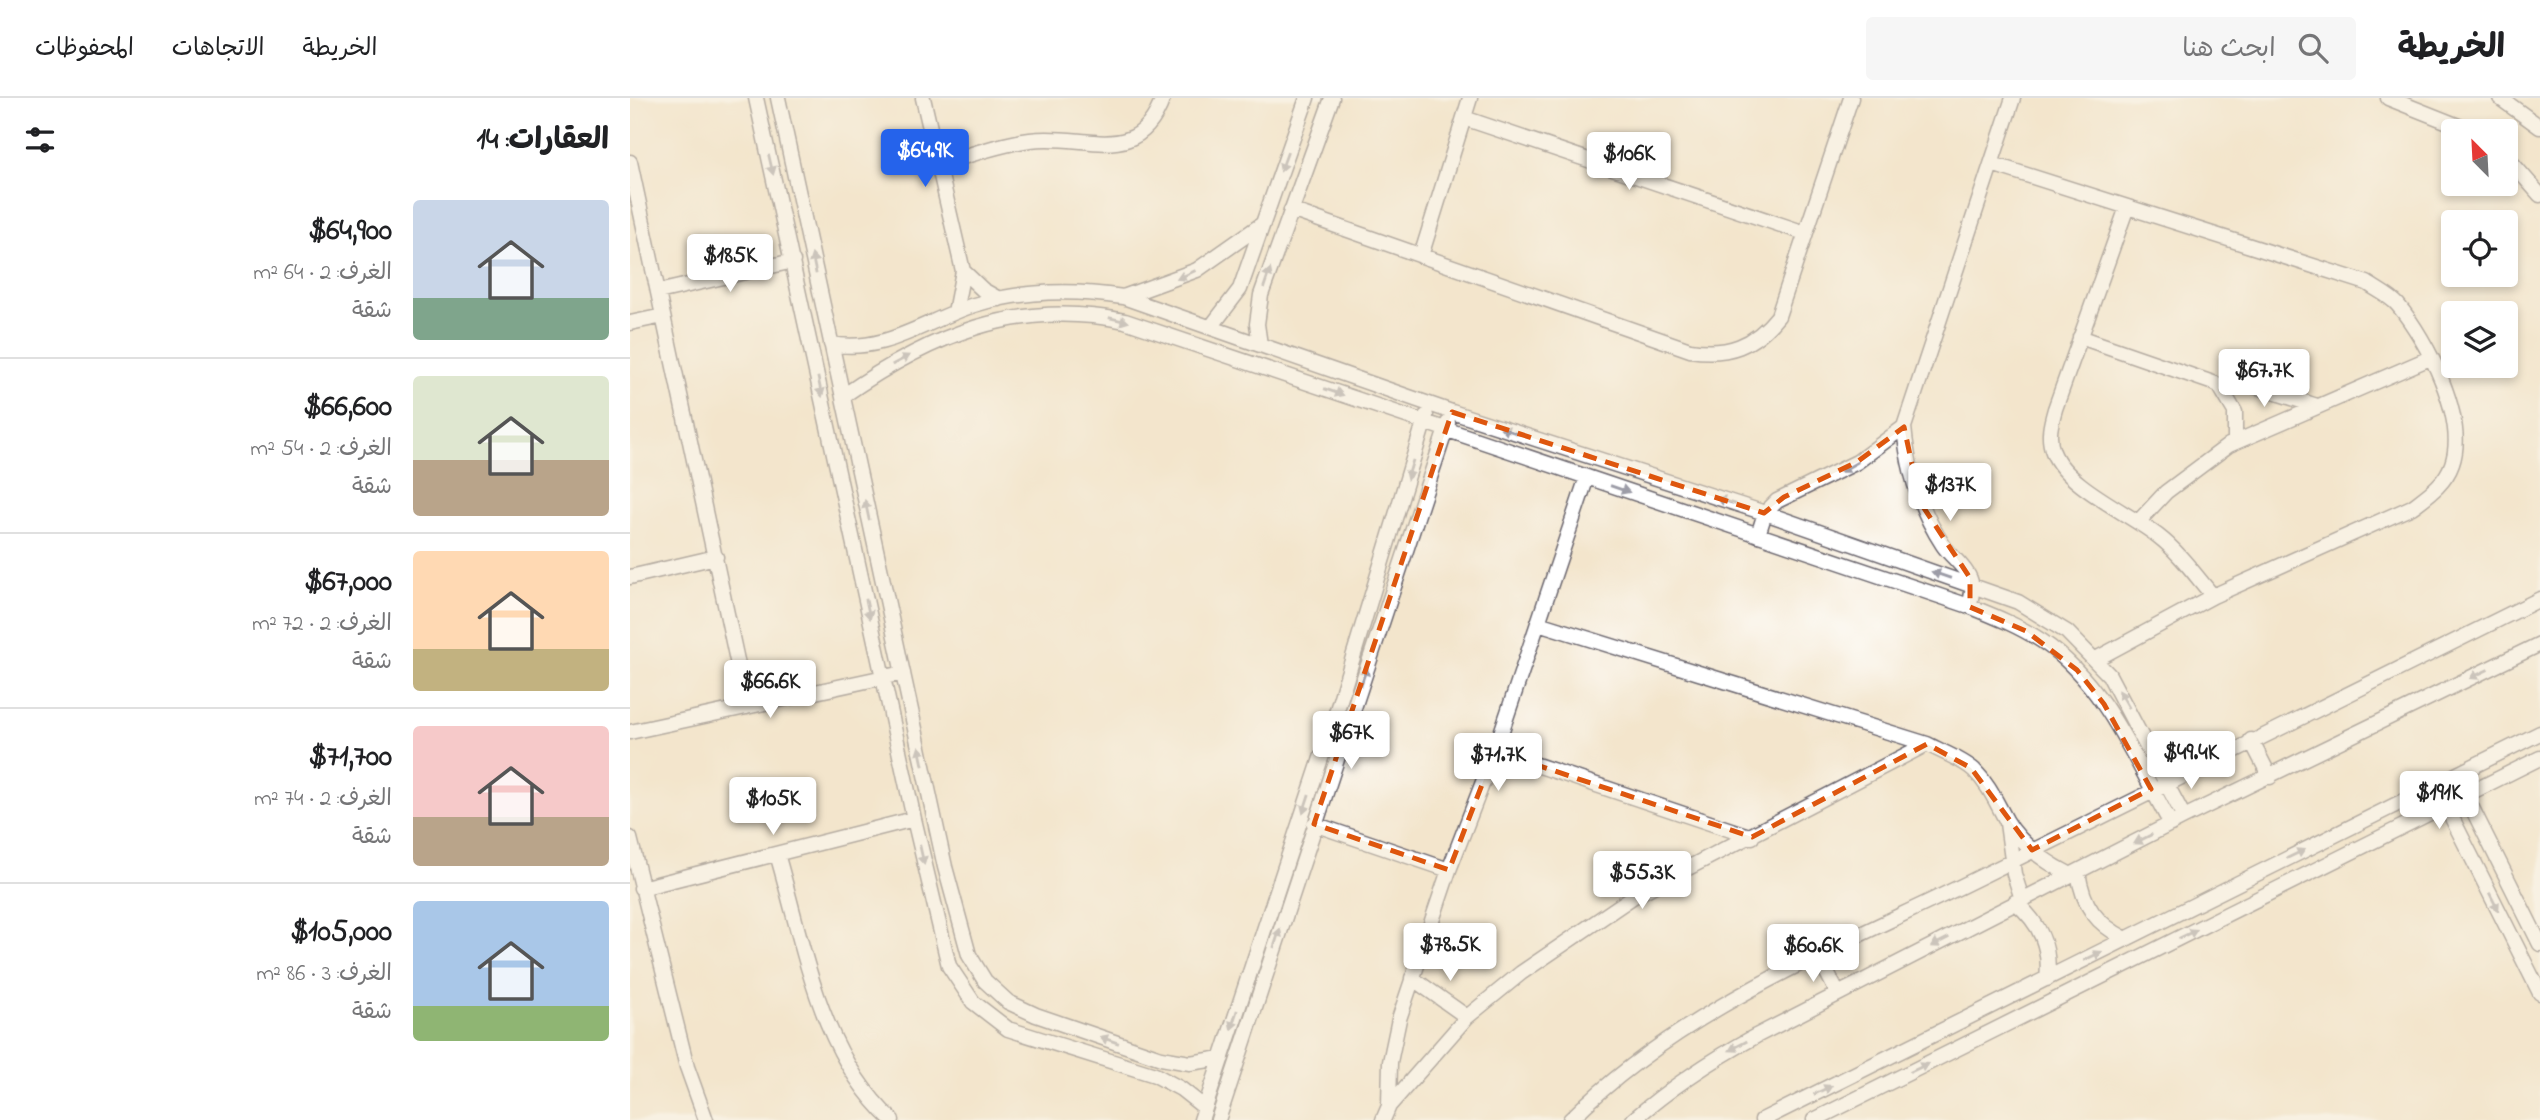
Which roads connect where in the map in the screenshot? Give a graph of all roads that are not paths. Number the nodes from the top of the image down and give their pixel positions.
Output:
1 (757, 98) edge
2 (778, 98) edge
3 (923, 98) edge
4 (1163, 98) edge
5 (1307, 98) edge
6 (1332, 98) edge
7 (1470, 98) edge
8 (1851, 98) edge
9 (2013, 98) edge
10 (2388, 98) edge
11 (2500, 98) edge
12 (1464, 118) junction
13 (2441, 119) edge
14 (2540, 127) edge
15 (630, 162) edge
16 (1992, 164) junction
17 (937, 165) junction
18 (2518, 170) edge
19 (2540, 195) edge
20 (2127, 207) junction
21 (1291, 210) junction
22 (1262, 224) junction
23 (1805, 233) junction
24 (1257, 239) junction
25 (1278, 245) junction
26 (1421, 256) junction
27 (793, 261) junction
28 (964, 271) junction
29 (658, 292) junction
30 (821, 294) junction
31 (1123, 297) junction
32 (801, 298) junction
33 (999, 299) junction
34 (955, 312) junction
35 (663, 316) junction
36 (630, 323) edge
37 (1211, 327) junction
38 (2080, 337) junction
39 (831, 344) junction
40 (1260, 345) junction
41 (2430, 358) junction
42 (2219, 385) junction
43 (843, 396) junction
44 (1430, 405) junction
45 (2317, 406) junction
46 (1452, 412) junction
47 (1424, 422) junction
48 (1904, 427) junction
49 (1446, 430) junction
50 (2235, 442) junction
51 (1587, 477) junction
52 (1765, 513) junction
53 (2138, 521) junction
54 (1758, 536) junction
55 (716, 557) junction
56 (630, 577) edge
57 (1972, 586) junction
58 (2213, 596) junction
59 (2540, 599) edge
60 (1969, 606) junction
61 (1538, 623) junction
62 (2540, 644) edge
63 (2096, 659) junction
64 (903, 673) junction
65 (883, 677) junction
66 (747, 707) junction
67 (630, 732) edge
68 (2540, 733) edge
69 (2251, 740) junction
70 (1927, 744) junction
71 (1495, 751) junction
72 (2540, 758) edge
73 (2270, 777) junction
74 (2166, 781) junction
75 (2151, 789) junction
76 (2466, 796) junction
77 (2446, 806) junction
78 (2185, 817) junction
79 (2006, 818) junction
80 (914, 819) junction
81 (1314, 824) junction
82 (2171, 824) junction
83 (1752, 837) junction
84 (630, 838) edge
85 (2032, 850) junction
86 (777, 854) junction
87 (2013, 860) junction
88 (1449, 870) junction
89 (2075, 873) junction
90 (641, 888) junction
91 (2019, 901) junction
92 (2126, 939) junction
93 (2540, 944) edge
94 (1819, 957) junction
95 (1412, 978) junction
96 (2047, 978) junction
97 (2540, 993) edge
98 (1838, 994) junction
99 (1467, 1017) junction
100 (1147, 1054) junction
101 (1222, 1058) junction
102 (1141, 1071) junction
103 (1386, 1113) edge
104 (1203, 1114) edge
105 (706, 1120) edge
106 (892, 1120) edge
107 (1219, 1120) edge
108 (1570, 1120) edge
109 (1633, 1120) edge
110 (1762, 1120) edge
111 (1814, 1120) edge

1 -> 27 street
30 -> 2 street
3 - 17 street
4 - 17 street
5 -> 22 street
6 - 21 street
7 - 12 street
8 - 23 street
9 - 16 street
10 - 13 street
11 - 14 street
12 - 23 street
12 - 26 street
15 - 29 street
16 - 20 street
16 - 48 street
17 - 28 street
18 - 19 street
20 - 38 street
20 - 41 street
21 - 25 street
21 - 26 street
22 - 24 street
22 -> 31 street
23 - 26 street
24 - 25 street
24 - 37 street
40 -> 25 street
27 - 29 street
27 - 32 street
28 - 33 street
28 - 34 street
29 - 35 street
30 - 32 street
30 - 39 street
31 - 33 street
31 - 37 street
32 -> 65 street
33 - 34 street
34 - 39 street
35 - 36 street
35 - 55 street
37 - 40 street
38 - 42 street
38 - 53 street
39 - 43 street
40 - 44 street
41 - 45 street
41 - 58 street
42 - 45 street
42 - 50 street
43 -> 47 street
64 -> 43 street
44 - 46 street
44 - 47 street
45 - 50 street
46 - 49 street
52 -> 46 street
47 - 49 street
47 -> 101 street
48 -> 52 street
48 - 57 street
49 - 51 street
81 -> 49 street
50 - 53 street
51 -> 54 street
51 - 61 street
52 - 54 street
57 -> 52 street
53 - 58 street
54 - 60 street
55 - 56 street
55 - 66 street
57 - 60 street
57 - 63 street
58 - 63 street
59 - 69 street
60 - 75 street
61 - 70 street
61 - 71 street
62 -> 73 street
74 -> 63 street
64 - 65 street
100 -> 64 street
65 - 66 street
65 - 80 street
66 - 67 street
92 -> 68 street
69 - 73 street
69 - 74 street
70 - 79 street
70 - 83 street
71 - 83 street
71 - 88 street
72 - 76 street
73 - 78 street
74 - 75 street
74 - 78 street
75 - 82 street
75 - 85 street
76 - 77 street
76 - 93 street
77 -> 97 street
111 -> 77 street
78 - 82 street
79 - 85 street
79 - 87 street
80 - 86 street
80 -> 102 street
81 - 88 street
107 -> 81 street
82 -> 89 street
83 - 99 street
84 - 90 street
85 - 87 street
85 - 89 street
86 - 90 street
86 - 106 street
87 - 91 street
87 - 94 street
88 - 95 street
89 - 91 street
89 - 92 street
90 - 105 street
91 - 96 street
91 -> 98 street
96 -> 92 street
94 - 98 street
94 - 108 street
95 - 99 street
95 - 103 street
110 -> 96 street
98 -> 109 street
99 - 103 street
100 - 101 street
100 - 102 street
101 - 104 street
102 - 104 street

